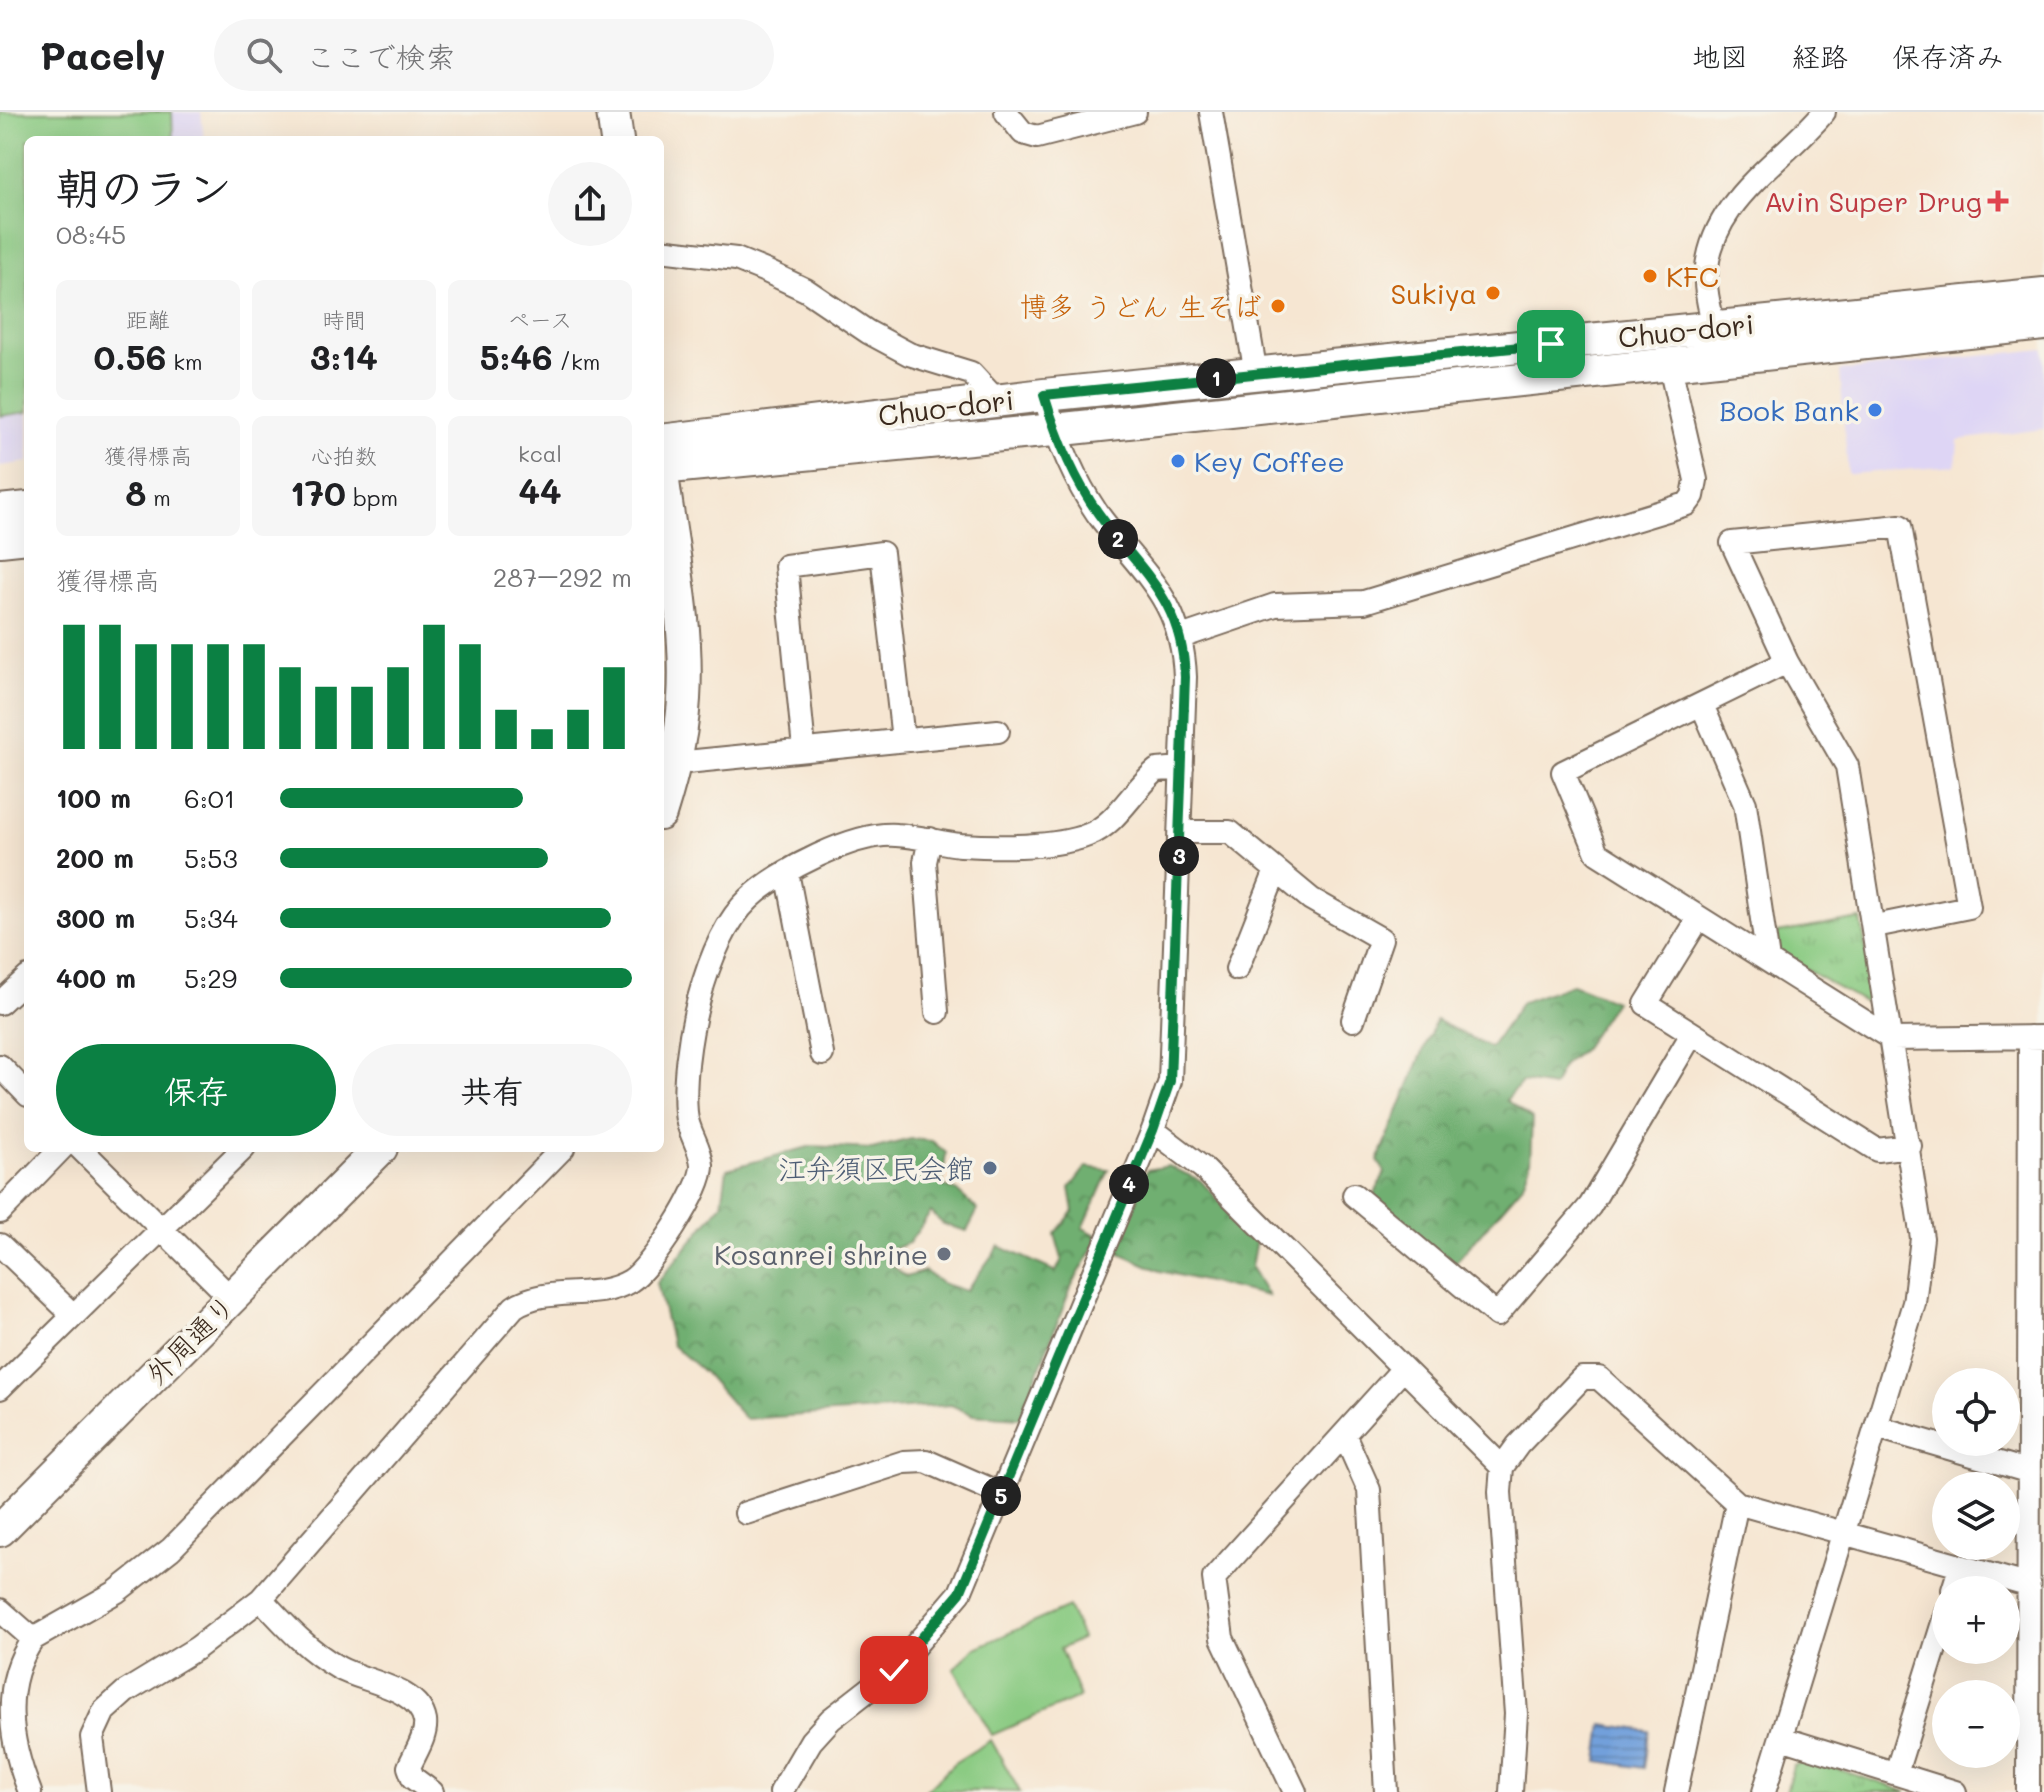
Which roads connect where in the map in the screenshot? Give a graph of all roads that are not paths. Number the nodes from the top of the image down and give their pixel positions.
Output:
1 (613, 112) edge
2 (1006, 112) edge
3 (1135, 112) edge
4 (1211, 112) edge
5 (1824, 112) edge
6 (616, 136) edge
7 (664, 250) edge
8 (2044, 294) edge
9 (2044, 324) edge
10 (1714, 327) junction
11 (1669, 362) junction
12 (1256, 374) junction
13 (1044, 395) junction
14 (997, 401) junction
15 (1054, 430) junction
16 (664, 441) edge
17 (664, 468) edge
18 (664, 497) edge
19 (24, 508) edge
20 (0, 511) edge
21 (24, 537) edge
22 (0, 540) edge
23 (1181, 637) junction
24 (1787, 662) junction
25 (1702, 705) junction
26 (998, 731) dead end
27 (903, 740) junction
28 (804, 749) junction
29 (676, 763) junction
30 (1182, 768) junction
31 (664, 801) edge
32 (1180, 832) junction
33 (930, 839) junction
34 (787, 872) junction
35 (1275, 873) junction
36 (1699, 918) junction
37 (1875, 926) junction
38 (1768, 960) junction
39 (1237, 969) dead end
40 (24, 981) edge
41 (0, 1003) edge
42 (937, 1012) dead end
43 (1353, 1020) dead end
44 (1692, 1034) junction
45 (2037, 1037) edge
46 (1892, 1039) junction
47 (822, 1054) dead end
48 (0, 1066) edge
49 (24, 1091) edge
50 (1153, 1130) junction
51 (1910, 1146) junction
52 (58, 1152) edge
53 (84, 1152) edge
54 (239, 1152) edge
55 (377, 1152) edge
56 (559, 1152) edge
57 (1354, 1195) dead end
58 (0, 1212) edge
59 (161, 1230) junction
60 (0, 1245) edge
61 (231, 1298) junction
62 (73, 1315) junction
63 (1402, 1370) junction
64 (0, 1388) edge
65 (1877, 1427) junction
66 (1344, 1434) junction
67 (1502, 1467) junction
68 (2027, 1471) junction
69 (1001, 1494) junction
70 (1737, 1503) junction
71 (746, 1513) dead end
72 (0, 1530) edge
73 (1844, 1532) junction
74 (1960, 1568) junction
75 (1957, 1576) edge
76 (2027, 1585) junction
77 (261, 1599) junction
78 (0, 1610) edge
79 (33, 1639) junction
80 (1932, 1658) edge
81 (1781, 1738) junction
82 (1896, 1773) junction
83 (30, 1792) edge
84 (99, 1792) edge
85 (432, 1792) edge
86 (781, 1792) edge
87 (1295, 1792) edge
88 (1386, 1792) edge
89 (1511, 1792) edge
90 (1676, 1792) edge
91 (1764, 1792) edge
92 (1955, 1792) edge
93 (2028, 1792) edge

1 - 6 street
2 - 3 street
4 - 12 street
5 - 10 street
7 - 14 street
8 - 10 street, Chuo-dori
9 - 11 street, Chuo-dori
10 - 12 street, Chuo-dori
11 - 15 street, Chuo-dori
11 - 23 street
12 - 13 street, Chuo-dori
13 - 14 street, Chuo-dori
13 - 15 street
14 - 16 street, Chuo-dori
15 - 17 street, Chuo-dori
15 - 23 street
18 - 29 street
19 - 20 street
21 - 22 street
23 - 30 street
24 - 25 street
24 - 37 street
24 - 37 street
25 - 36 street
25 - 38 street
26 - 27 street
27 - 28 street
27 - 28 street
28 - 29 street
29 - 31 street
30 - 32 street
30 - 33 street
32 - 35 street
32 - 50 street
33 - 34 street
33 - 42 street
34 - 47 street
34 - 77 street
35 - 39 street
35 - 43 street
36 - 38 street
36 - 44 street
37 - 46 street
38 - 46 street
40 - 41 street
44 - 51 street
44 - 57 street
45 - 46 street
45 - 68 street
46 - 51 street
48 - 49 street
50 - 63 street
50 - 69 street
51 - 65 street
52 - 58 street
53 - 59 street
54 - 59 street
55 - 61 street, 外周通り
56 - 79 street
59 - 61 street
59 - 62 street
60 - 62 street
61 - 72 street, 外周通り
62 - 64 street
63 - 66 street
63 - 67 street
65 - 68 street
65 - 73 street
66 - 87 street
66 - 88 street
67 - 70 street
67 - 89 street
68 - 76 street
69 - 71 street
69 - 86 street
70 - 73 street
70 - 90 street
73 - 74 street
73 - 81 street
74 - 75 street
74 - 76 street
76 - 93 street
77 - 84 street
77 - 85 street
78 - 79 street
79 - 83 street
80 - 82 street
81 - 82 street
81 - 91 street
82 - 92 street

